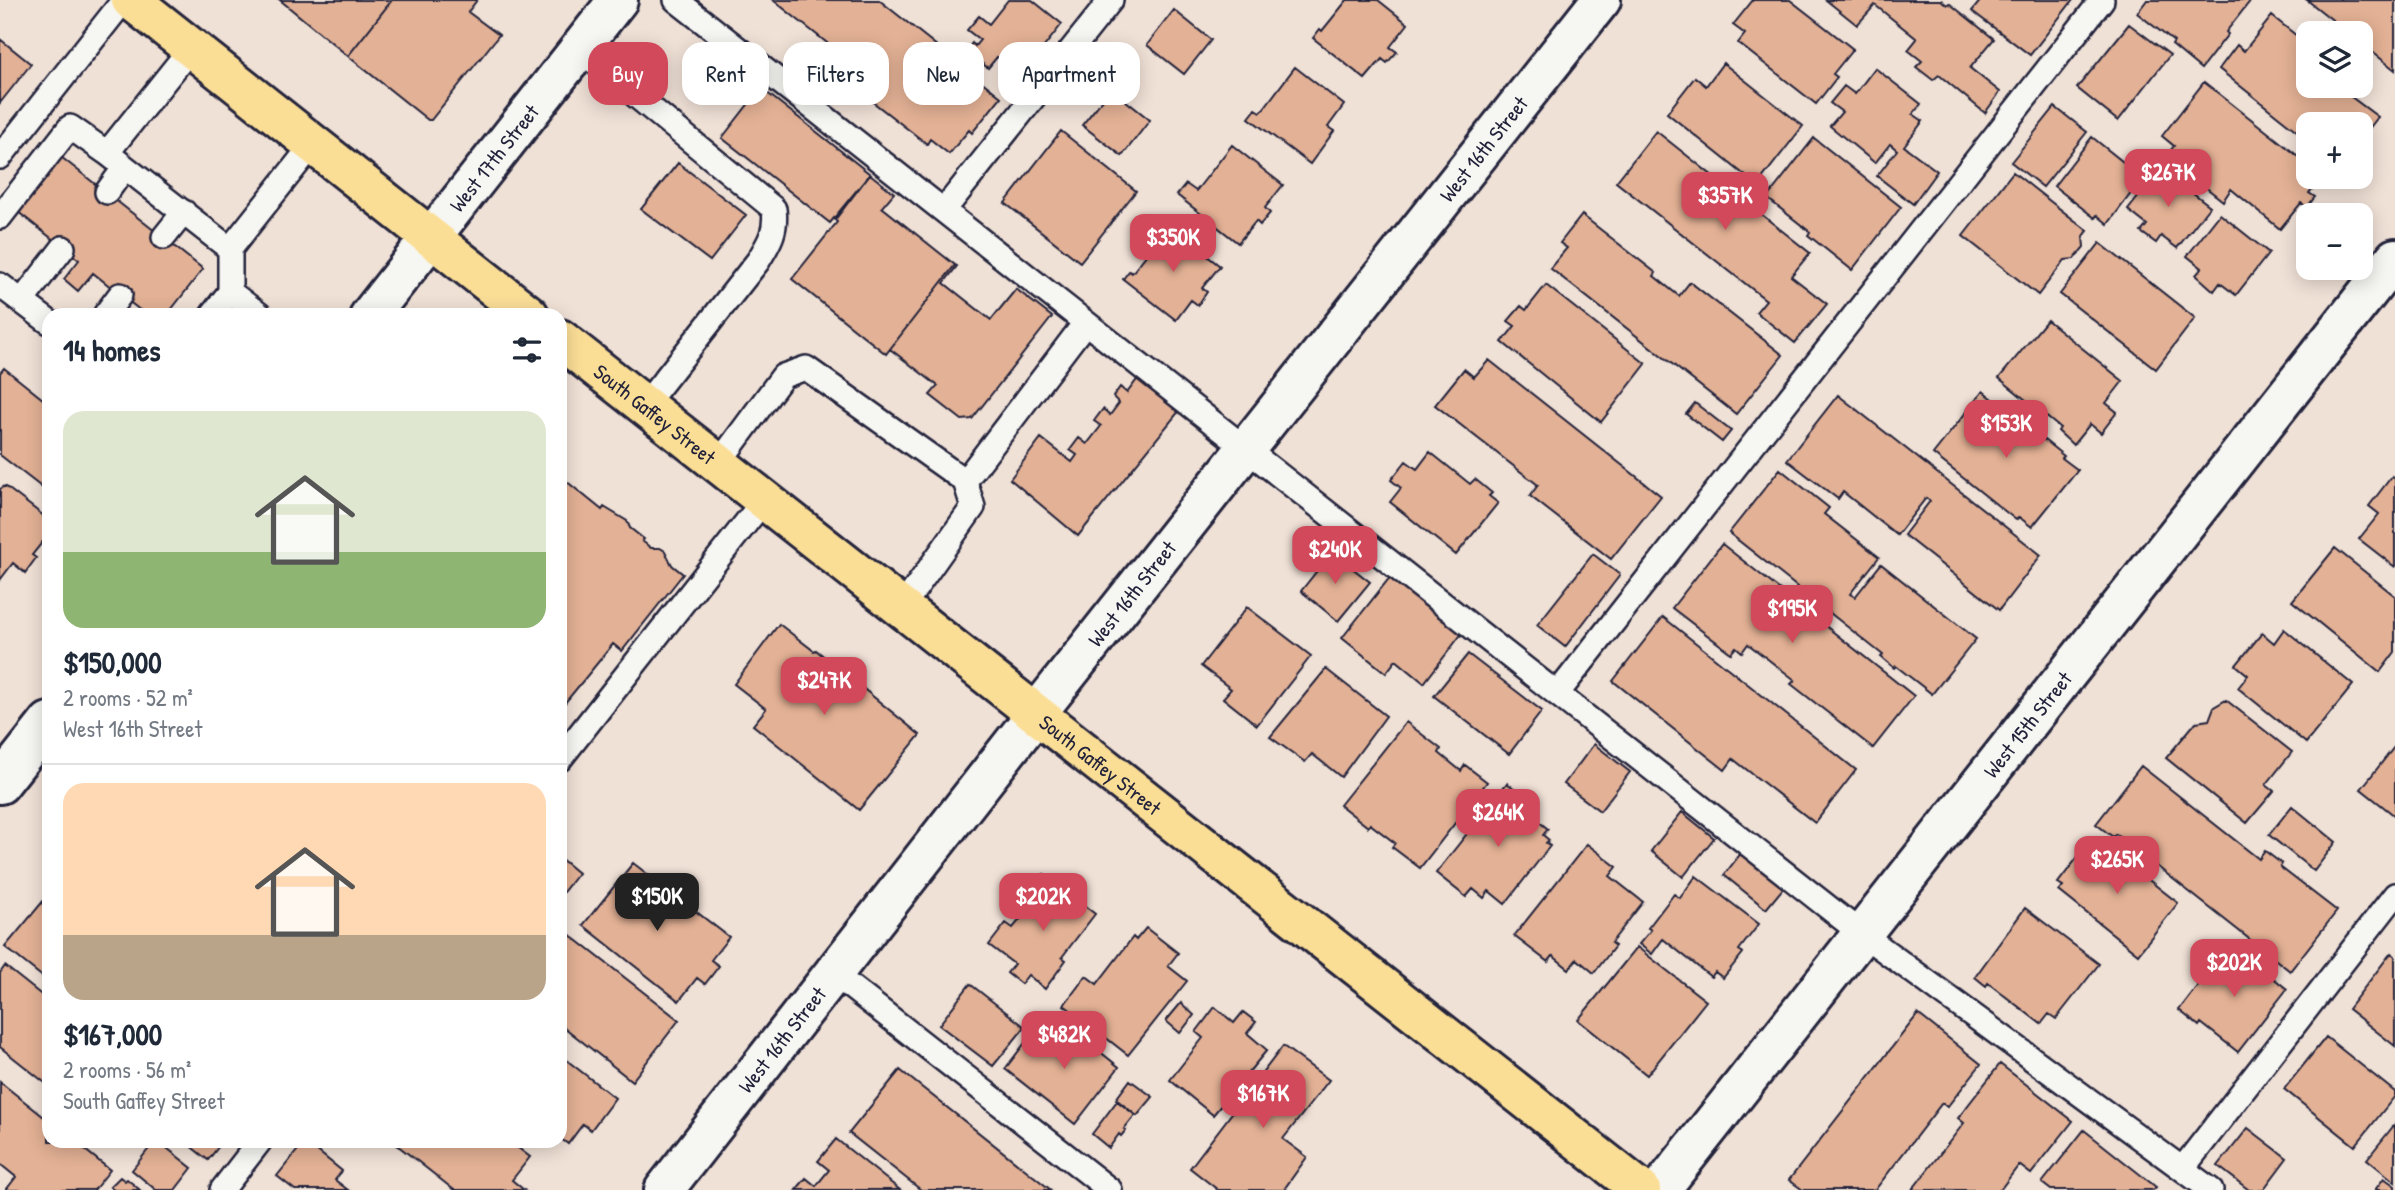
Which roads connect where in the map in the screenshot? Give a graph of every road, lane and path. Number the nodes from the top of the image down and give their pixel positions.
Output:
1 (124, 0) edge
2 (131, 0) edge
3 (618, 0) edge
4 (677, 0) edge
5 (1111, 0) edge
6 (1601, 0) edge
7 (2102, 0) edge
8 (191, 48) junction
9 (579, 49) junction
10 (313, 145) junction
11 (107, 153) junction
12 (0, 157) edge
13 (125, 167) junction
14 (107, 192) dead end
15 (944, 210) junction
16 (184, 212) junction
17 (0, 217) edge
18 (164, 237) dead end
19 (431, 237) junction
20 (63, 248) dead end
21 (230, 248) junction
22 (2395, 258) edge
23 (0, 285) edge
24 (230, 292) junction
25 (120, 295) dead end
26 (22, 301) junction
27 (110, 308) edge
28 (217, 308) edge
29 (251, 308) edge
30 (375, 308) edge
31 (520, 308) edge
32 (42, 317) edge
33 (1085, 323) junction
34 (567, 349) edge
35 (644, 406) junction
36 (1246, 449) junction
37 (718, 464) junction
38 (965, 481) junction
39 (764, 500) junction
40 (901, 609) junction
41 (1557, 694) junction
42 (1036, 714) junction
43 (42, 731) edge
44 (567, 751) edge
45 (0, 784) edge
46 (2395, 895) edge
47 (1862, 934) junction
48 (833, 974) junction
49 (255, 1148) edge
50 (2183, 1168) junction
51 (222, 1190) edge
52 (664, 1190) edge
53 (1110, 1190) edge
54 (1641, 1190) edge
55 (1660, 1190) edge
56 (2211, 1190) edge

1 - 12 lane
2 - 8 main road
3 - 9 street, West 17th Street
4 - 15 lane
5 - 15 lane
6 - 36 street, West 16th Street
7 - 41 lane
8 - 10 main road
8 - 11 lane
9 - 19 street, West 17th Street
9 - 35 lane
10 - 19 main road
10 - 21 lane
11 - 13 lane
11 - 17 lane
13 - 14 lane
13 - 16 lane
15 - 33 lane
16 - 18 lane
16 - 21 lane
19 - 30 street, West 17th Street
19 - 31 main road
20 - 26 lane
21 - 24 lane
22 - 47 street, West 15th Street
23 - 26 lane
24 - 28 lane
24 - 29 lane
25 - 27 lane
26 - 32 lane
33 - 36 lane
33 - 38 lane
34 - 35 main road, South Gaffey Street
35 - 37 main road, South Gaffey Street
36 - 41 lane
36 - 42 street, West 16th Street
37 - 38 lane
37 - 39 main road, South Gaffey Street
38 - 40 lane
39 - 40 main road, South Gaffey Street
39 - 44 lane
40 - 42 main road, South Gaffey Street
41 - 47 lane
42 - 48 street, West 16th Street
42 - 54 main road, South Gaffey Street
43 - 45 street
46 - 50 lane
47 - 50 lane
47 - 55 street, West 15th Street
48 - 52 street, West 16th Street
48 - 53 lane
49 - 51 lane
50 - 56 lane

